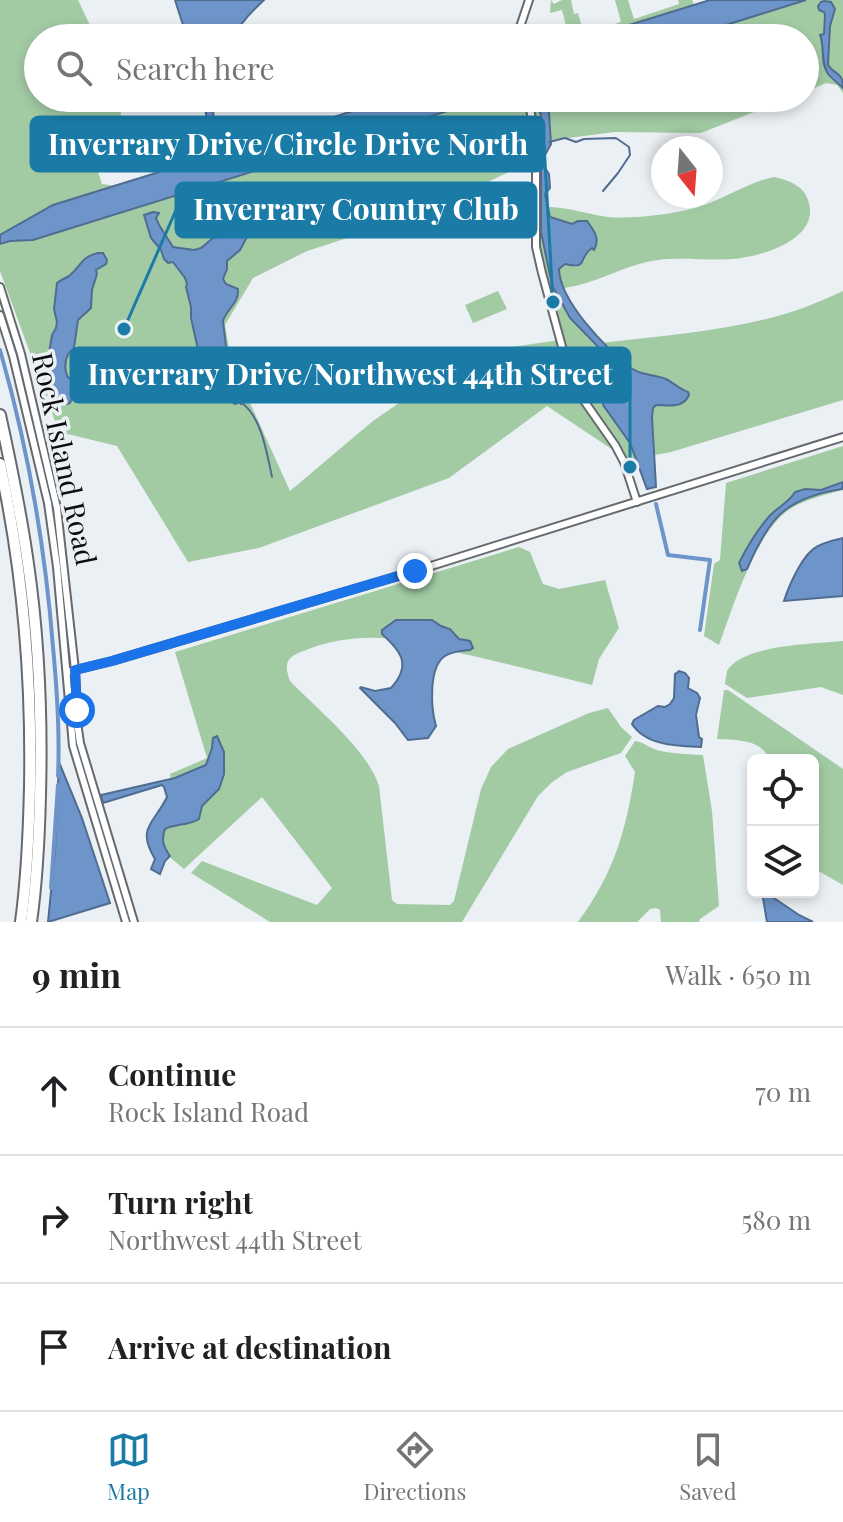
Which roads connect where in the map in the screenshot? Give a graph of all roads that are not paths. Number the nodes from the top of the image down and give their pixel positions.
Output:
1 (529, 0) edge
2 (521, 24) edge
3 (531, 112) edge
4 (0, 287) edge
5 (0, 315) edge
6 (0, 415) edge
7 (843, 437) edge
8 (0, 464) edge
9 (637, 502) junction
10 (75, 670) junction
11 (67, 672) junction
12 (75, 737) junction
13 (21, 922) edge
14 (31, 922) edge
15 (126, 922) edge
16 (134, 922) edge

1 - 2 street
3 - 9 street
4 - 10 street, Rock Island Road
5 - 11 street, Rock Island Road
6 - 14 highway
7 - 9 street
8 - 13 highway
9 - 10 street
10 - 11 street
10 - 12 street, Rock Island Road
11 - 12 street, Rock Island Road
12 - 15 street, Rock Island Road
12 - 16 street, Rock Island Road

